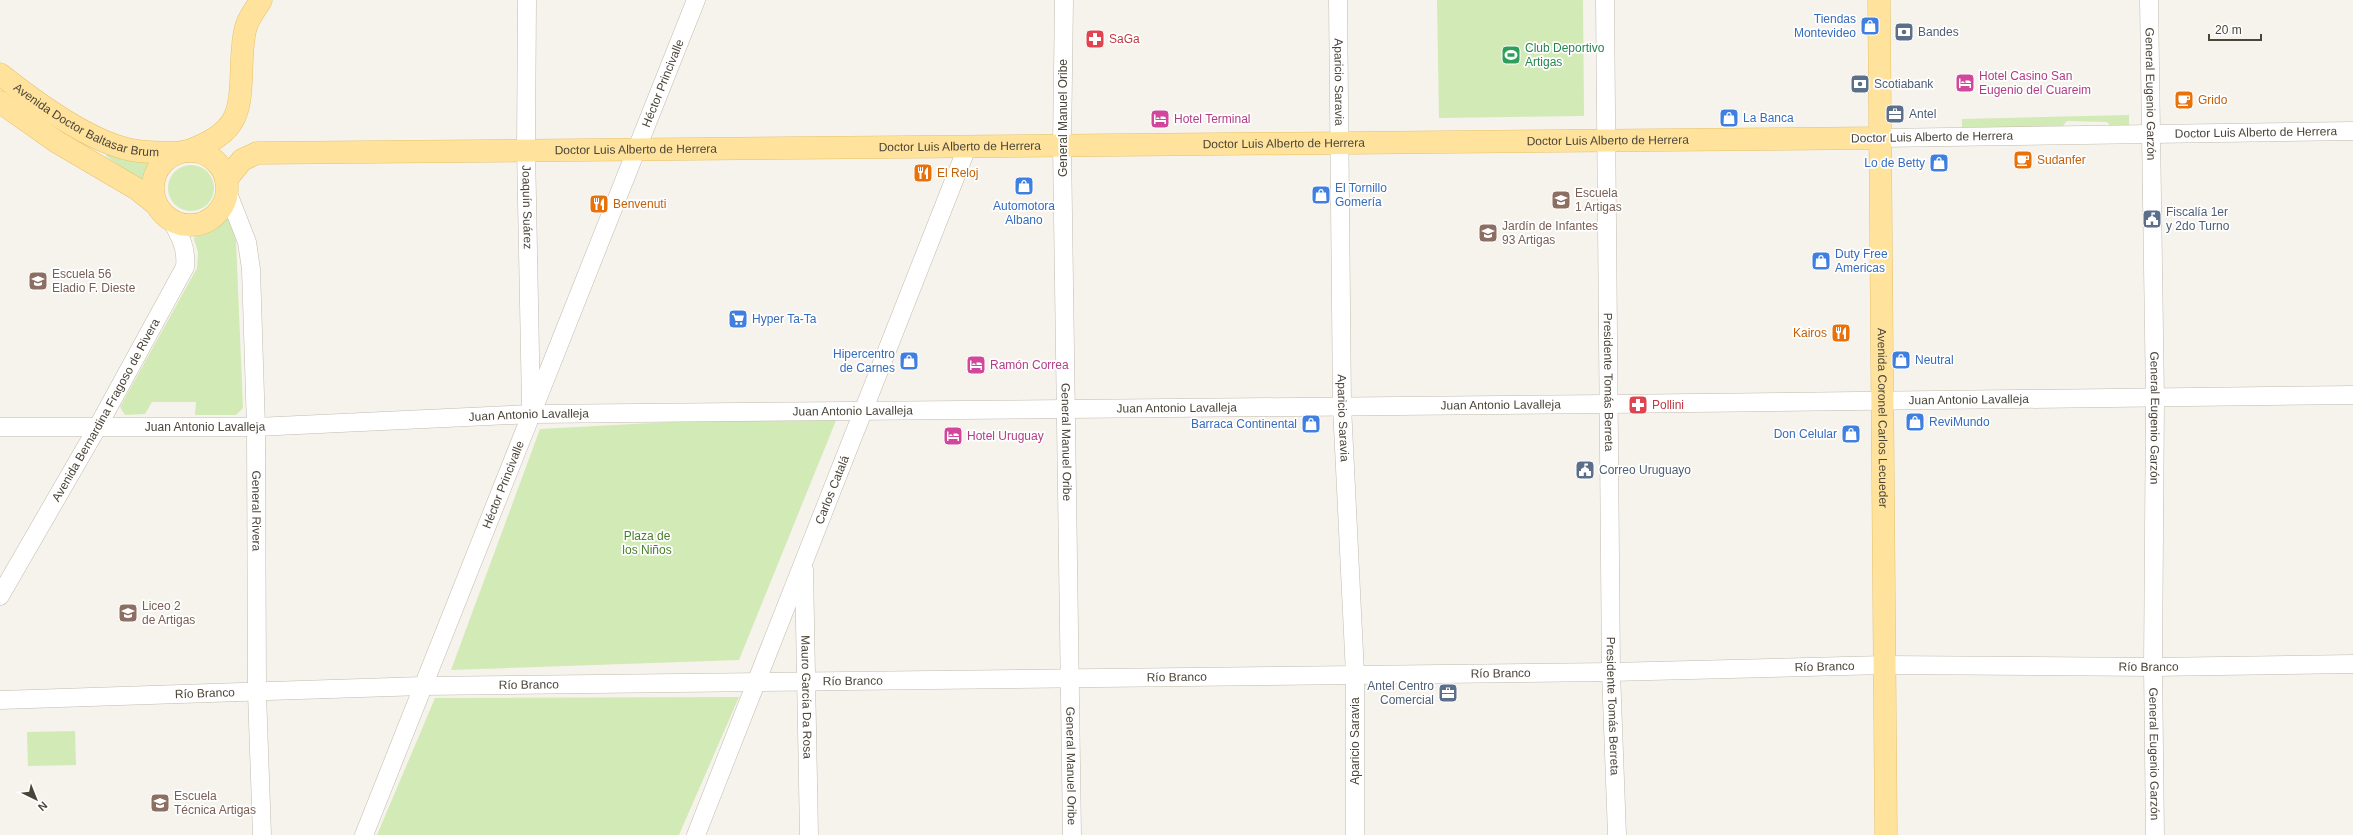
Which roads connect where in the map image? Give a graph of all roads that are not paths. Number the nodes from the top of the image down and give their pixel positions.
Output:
1 (261, 0) edge
2 (527, 0) edge
3 (696, 0) edge
4 (1064, 0) edge
5 (1338, 0) edge
6 (1605, 0) edge
7 (1879, 0) edge
8 (2149, 0) edge
9 (0, 74) edge
10 (0, 102) edge
11 (2353, 131) edge
12 (2151, 133) junction
13 (1880, 138) junction
14 (1606, 139) junction
15 (1339, 142) junction
16 (968, 145) junction
17 (1062, 146) junction
18 (526, 149) junction
19 (637, 150) junction
20 (183, 152) junction
21 (227, 186) junction
22 (164, 212) junction
23 (2353, 394) edge
24 (2155, 399) junction
25 (1883, 401) junction
26 (1608, 404) junction
27 (1342, 406) junction
28 (1067, 409) junction
29 (862, 410) junction
30 (532, 414) junction
31 (0, 427) edge
32 (256, 427) junction
33 (97, 428) junction
34 (804, 560) junction
35 (0, 596) edge
36 (2353, 664) edge
37 (1884, 665) junction
38 (2153, 667) junction
39 (1612, 672) junction
40 (1355, 674) junction
41 (1069, 679) junction
42 (806, 682) junction
43 (756, 683) junction
44 (423, 686) junction
45 (257, 692) junction
46 (0, 700) edge
47 (262, 835) edge
48 (364, 835) edge
49 (696, 835) edge
50 (808, 835) edge
51 (1072, 835) edge
52 (1355, 835) edge
53 (1617, 835) edge
54 (1886, 835) edge
55 (2155, 835) edge

1 - 20 main road
2 - 18 street, Joaquín Suárez
3 - 19 street, Héctor Princivalle
4 - 17 street, General Manuel Oribe
5 - 15 street, Aparicio Saravia
6 - 14 street, Presidente Tomás Berreta
7 - 13 main road, Avenida Coronel Carlos Lecueder
8 - 12 street, General Eugenio Garzón
9 - 20 main road, Avenida Doctor Baltasar Brum
10 - 22 main road, Avenida Doctor Baltasar Brum
11 - 12 street, Doctor Luis Alberto de Herrera
12 - 13 street, Doctor Luis Alberto de Herrera
12 - 24 street, General Eugenio Garzón
13 - 14 main road, Doctor Luis Alberto de Herrera
13 - 25 main road, Avenida Coronel Carlos Lecueder
14 - 15 main road, Doctor Luis Alberto de Herrera
14 - 26 street, Presidente Tomás Berreta
15 - 17 main road, Doctor Luis Alberto de Herrera
15 - 27 street, Aparicio Saravia
16 - 17 main road, Doctor Luis Alberto de Herrera
16 - 19 main road, Doctor Luis Alberto de Herrera
16 - 29 street, Carlos Catalá
17 - 28 street, General Manuel Oribe
18 - 19 main road, Doctor Luis Alberto de Herrera
18 - 21 main road, Doctor Luis Alberto de Herrera
18 - 30 street, Joaquín Suárez
19 - 30 street, Héctor Princivalle
20 - 21 main road
20 - 22 main road
21 - 22 main road
21 - 32 street, General Rivera
22 - 33 street, Avenida Bernardina Fragoso de Rivera
23 - 24 street, Juan Antonio Lavalleja
24 - 25 street, Juan Antonio Lavalleja
24 - 38 street, General Eugenio Garzón
25 - 26 street, Juan Antonio Lavalleja
25 - 37 main road, Avenida Coronel Carlos Lecueder
26 - 27 street, Juan Antonio Lavalleja
26 - 39 street, Presidente Tomás Berreta
27 - 28 street, Juan Antonio Lavalleja
27 - 40 street, Aparicio Saravia
28 - 29 street, Juan Antonio Lavalleja
28 - 41 street, General Manuel Oribe
29 - 30 street, Juan Antonio Lavalleja
29 - 34 street, Carlos Catalá
30 - 32 street, Juan Antonio Lavalleja
30 - 44 street, Héctor Princivalle
31 - 33 street, Juan Antonio Lavalleja
32 - 33 street, Juan Antonio Lavalleja
32 - 45 street, General Rivera
33 - 35 street, Avenida Bernardina Fragoso de Rivera
34 - 42 street, Mauro García Da Rosa
34 - 43 street, Carlos Catalá
36 - 38 street, Río Branco
37 - 38 street, Río Branco
37 - 39 street, Río Branco
37 - 54 main road, Avenida Coronel Carlos Lecueder
38 - 55 street, General Eugenio Garzón
39 - 40 street, Río Branco
39 - 53 street, Presidente Tomás Berreta
40 - 41 street, Río Branco
40 - 52 street, Aparicio Saravia
41 - 42 street, Río Branco
41 - 51 street, General Manuel Oribe
42 - 43 street, Río Branco
42 - 50 street, Mauro García Da Rosa
43 - 44 street, Río Branco
43 - 49 street, Carlos Catalá
44 - 45 street, Río Branco
44 - 48 street, Héctor Princivalle
45 - 46 street, Río Branco
45 - 47 street, General Rivera

